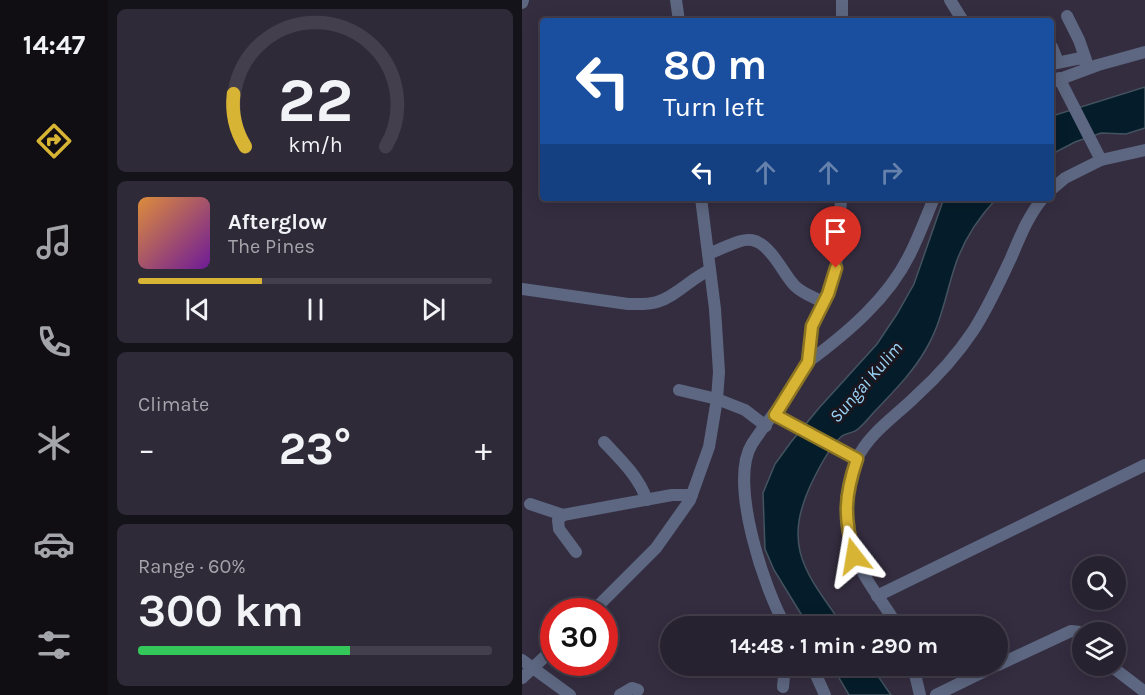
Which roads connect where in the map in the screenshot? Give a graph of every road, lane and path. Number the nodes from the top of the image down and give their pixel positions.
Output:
1 (676, 0) edge
2 (842, 0) edge
3 (950, 0) edge
4 (1067, 16) dead end
5 (679, 18) edge
6 (842, 18) edge
7 (961, 18) edge
8 (1145, 52) edge
9 (1055, 63) edge
10 (1088, 64) junction
11 (1058, 83) edge
12 (1145, 150) edge
13 (1099, 156) junction
14 (1054, 187) edge
15 (701, 201) edge
16 (841, 201) edge
17 (933, 201) edge
18 (1040, 201) edge
19 (708, 254) junction
20 (710, 270) junction
21 (522, 289) edge
22 (823, 302) junction
23 (808, 362) junction
24 (679, 390) dead end
25 (717, 399) junction
26 (779, 418) junction
27 (766, 426) junction
28 (604, 442) dead end
29 (854, 457) junction
30 (1145, 465) edge
31 (692, 495) junction
32 (647, 500) junction
33 (530, 504) dead end
34 (563, 515) junction
35 (576, 552) dead end
36 (878, 596) junction
37 (606, 598) edge
38 (779, 616) edge
39 (891, 616) edge
40 (1072, 631) edge
41 (522, 660) edge
42 (1008, 660) edge
43 (540, 661) edge
44 (532, 669) junction
45 (784, 676) edge
46 (816, 676) edge
47 (915, 676) edge
48 (974, 676) edge
49 (1124, 676) edge
50 (522, 678) edge
51 (783, 687) dead end
52 (638, 690) dead end
53 (1145, 692) edge
54 (570, 695) edge
55 (620, 695) edge
56 (825, 695) edge
57 (920, 695) edge
58 (936, 695) edge

1 - 5 street
2 - 6 street
3 - 7 street
4 - 10 street
8 - 10 street
9 - 10 street
10 - 11 street
11 - 13 street
12 - 13 street
13 - 14 street
15 - 19 street
16 - 22 street
17 - 23 street
18 - 29 street
19 - 20 street
19 - 22 street
20 - 21 street
20 - 25 street
22 - 23 street
23 - 26 street
24 - 25 street
25 - 27 street
25 - 31 street
26 - 27 street
26 - 29 street
27 - 38 street
28 - 32 street
29 - 36 street
30 - 36 street
31 - 32 street
31 - 37 street
32 - 34 street
33 - 34 street
34 - 35 street
36 - 39 street
40 - 42 street
41 - 44 street
43 - 44 street
44 - 50 street
44 - 54 street
45 - 51 street
46 - 56 street
47 - 57 street
48 - 58 street
49 - 53 street
52 - 55 street

